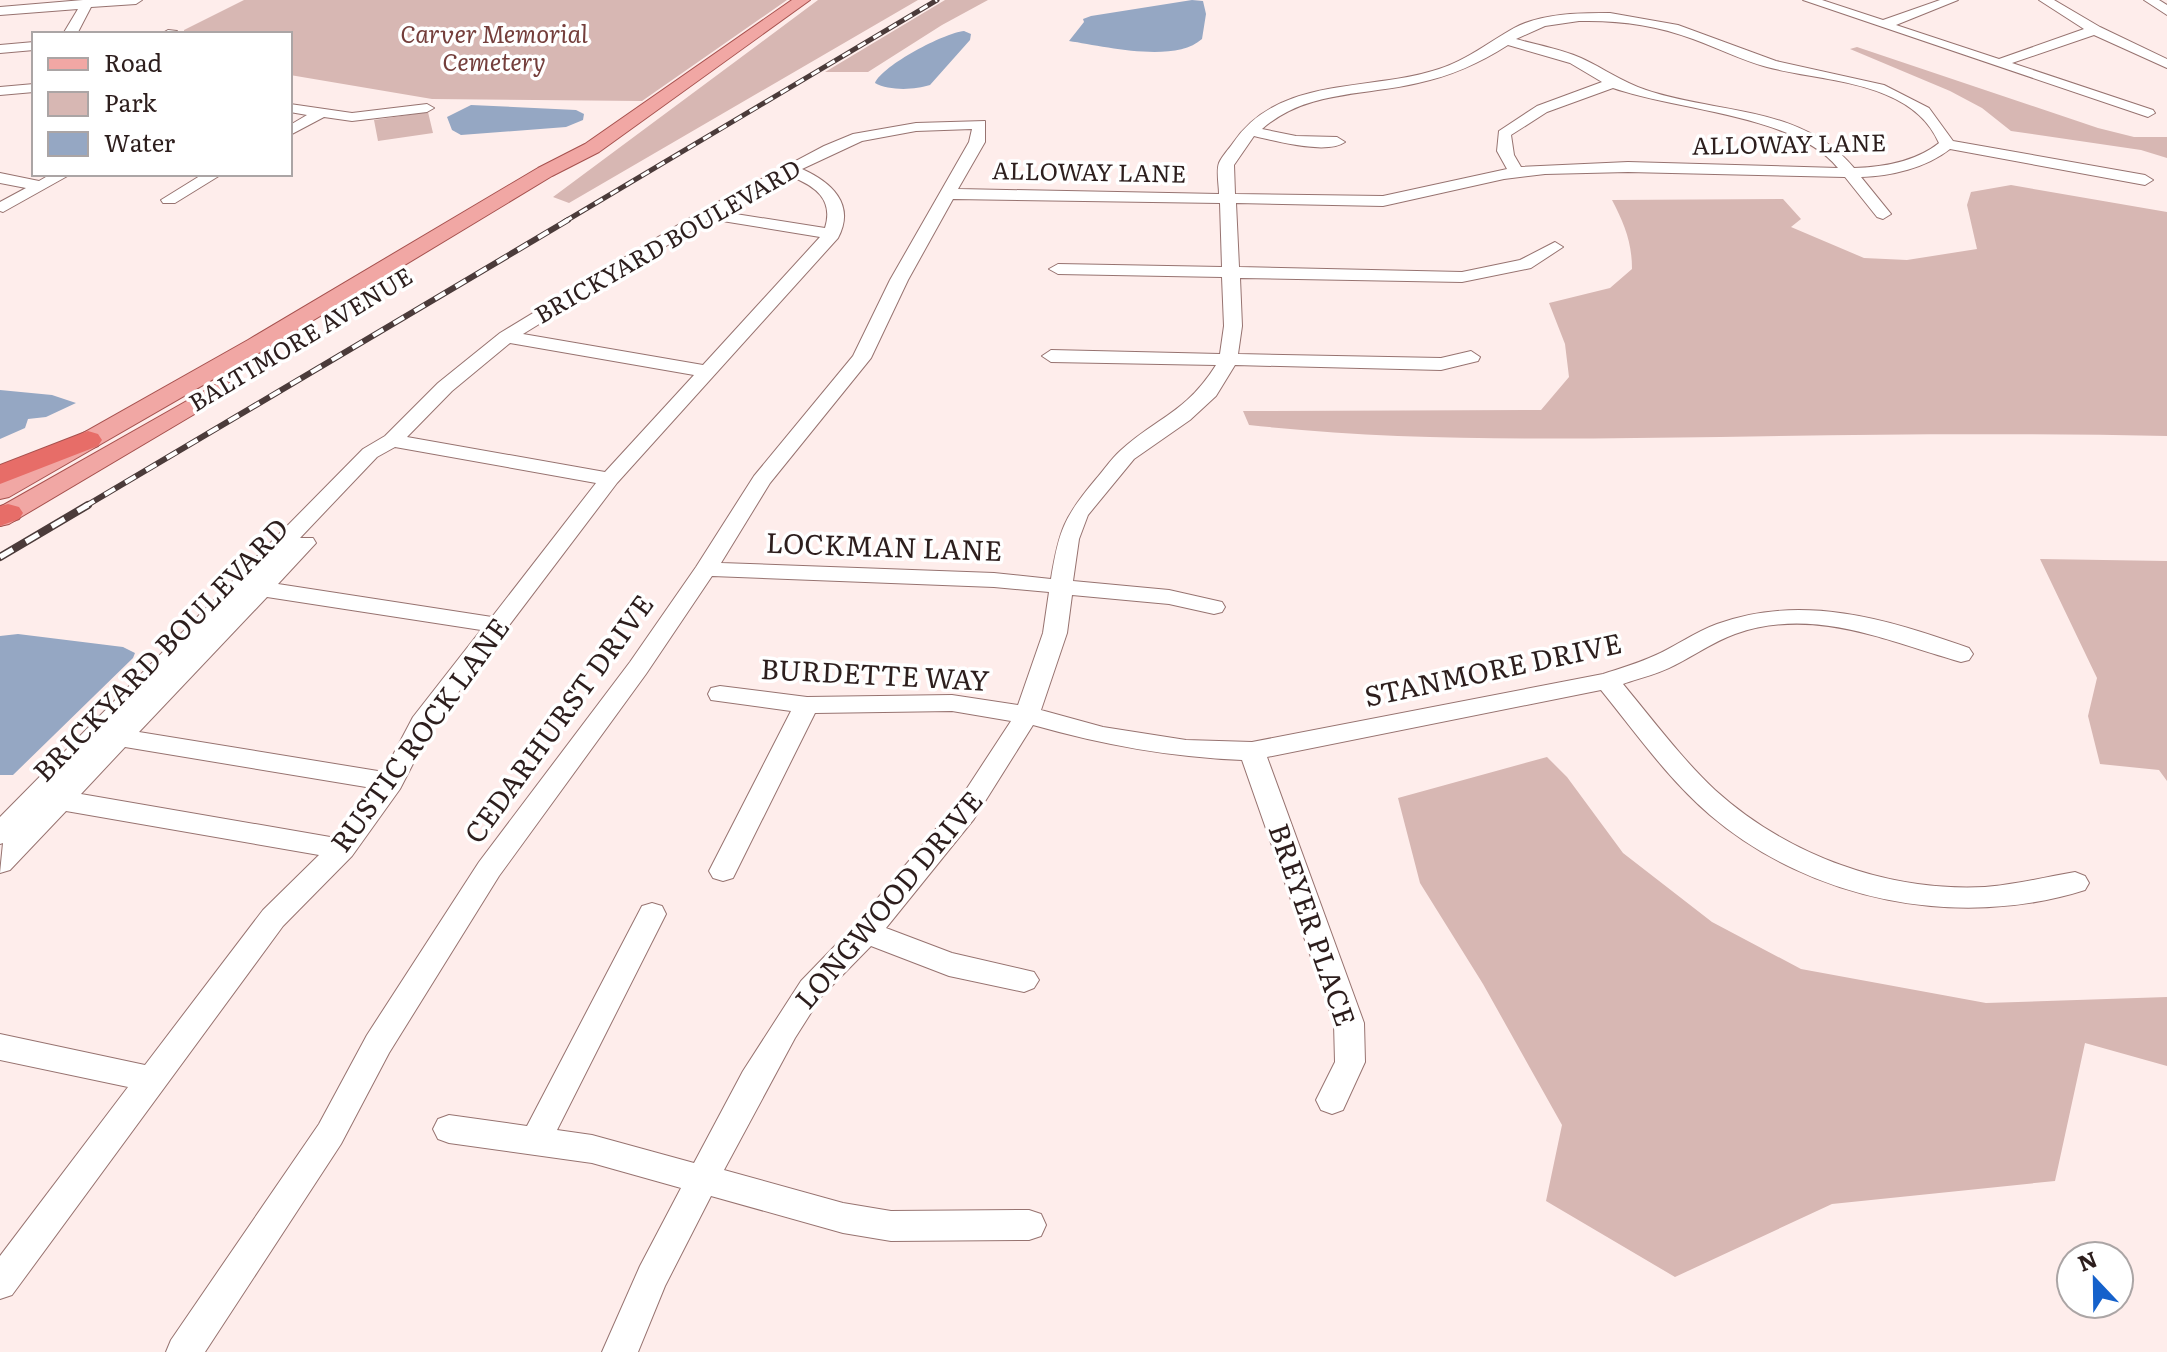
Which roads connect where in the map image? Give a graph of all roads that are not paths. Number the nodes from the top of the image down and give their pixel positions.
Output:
1 (136, 0) edge
2 (802, 0) edge
3 (1589, 0) edge
4 (1809, 0) edge
5 (2045, 0) edge
6 (2150, 0) edge
7 (1941, 1) edge
8 (88, 2) edge
9 (0, 11) edge
10 (2167, 11) edge
11 (1597, 17) junction
12 (1882, 25) junction
13 (2095, 30) junction
14 (71, 32) edge
15 (1506, 40) junction
16 (32, 46) edge
17 (0, 49) edge
18 (1997, 64) junction
19 (2167, 64) edge
20 (1614, 83) junction
21 (32, 88) edge
22 (5, 91) edge
23 (0, 105) edge
24 (292, 108) edge
25 (427, 108) dead end
26 (321, 113) junction
27 (2148, 113) dead end
28 (980, 124) joint
29 (292, 130) edge
30 (1252, 131) junction
31 (1337, 142) dead end
32 (1947, 144) junction
33 (592, 148) junction
34 (790, 170) junction
35 (1518, 173) junction
36 (1850, 173) junction
37 (59, 176) edge
38 (211, 176) edge
39 (0, 178) edge
40 (2145, 180) dead end
41 (40, 186) junction
42 (950, 194) junction
43 (169, 200) dead end
44 (1227, 201) junction
45 (3, 207) dead end
46 (707, 214) junction
47 (1883, 214) dead end
48 (832, 234) junction
49 (1555, 247) dead end
50 (1058, 269) dead end
51 (1230, 274) junction
52 (506, 337) junction
53 (1051, 356) dead end
54 (1471, 357) dead end
55 (1228, 361) junction
56 (708, 372) junction
57 (88, 440) junction
58 (392, 440) junction
59 (0, 475) edge
60 (610, 479) junction
61 (2, 510) edge
62 (706, 569) junction
63 (251, 587) junction
64 (1060, 588) junction
65 (1214, 607) dead end
66 (498, 625) junction
67 (1961, 654) dead end
68 (1607, 681) junction
69 (720, 694) dead end
70 (807, 705) junction
71 (1027, 715) junction
72 (108, 736) junction
73 (1252, 751) junction
74 (391, 782) junction
75 (48, 798) junction
76 (0, 834) edge
77 (342, 849) junction
78 (0, 863) edge
79 (723, 871) dead end
80 (2075, 883) dead end
81 (652, 914) dead end
82 (866, 932) junction
83 (1024, 980) dead end
84 (0, 1047) edge
85 (150, 1079) junction
86 (1332, 1100) dead end
87 (449, 1129) dead end
88 (535, 1141) junction
89 (703, 1180) junction
90 (1029, 1225) dead end
91 (0, 1283) edge
92 (184, 1352) edge
93 (620, 1352) edge

1 - 8 street
2 - 33 main road, BALTIMORE AVENUE
3 - 11 street
4 - 12 street
5 - 13 street
6 - 10 street
7 - 12 street
8 - 9 street
8 - 14 street
11 - 15 street, ALLOWAY LANE
11 - 32 street, ALLOWAY LANE
12 - 18 street
13 - 18 street
13 - 19 street
15 - 20 street
15 - 30 street, ALLOWAY LANE
16 - 17 street
18 - 27 street
20 - 35 street
20 - 36 street
21 - 22 street
22 - 23 street
24 - 26 street
25 - 26 street
26 - 29 street
28 - 34 street, BRICKYARD BOULEVARD
28 - 42 street, CEDARHURST DRIVE
30 - 31 street
30 - 44 street, ALLOWAY LANE
32 - 36 street, ALLOWAY LANE
32 - 40 street
33 - 57 main road, BALTIMORE AVENUE
33 - 61 main road, BALTIMORE AVENUE
34 - 46 street, BRICKYARD BOULEVARD
34 - 48 street
35 - 36 street, ALLOWAY LANE
35 - 44 street, ALLOWAY LANE
36 - 47 street
37 - 41 street
38 - 43 street
39 - 41 street
41 - 45 street
42 - 44 street, ALLOWAY LANE
42 - 62 street, CEDARHURST DRIVE
44 - 51 street, LONGWOOD DRIVE
46 - 48 street
46 - 52 street, BRICKYARD BOULEVARD
48 - 56 street, RUSTIC ROCK LANE
49 - 51 street
50 - 51 street
51 - 55 street, LONGWOOD DRIVE
52 - 56 street
52 - 58 street, BRICKYARD BOULEVARD
53 - 55 street
54 - 55 street
55 - 64 street, LONGWOOD DRIVE
56 - 60 street, RUSTIC ROCK LANE
57 - 59 highway
57 - 61 main road, BALTIMORE AVENUE
58 - 60 street
58 - 63 street, BRICKYARD BOULEVARD
60 - 66 street, RUSTIC ROCK LANE
62 - 64 street, LOCKMAN LANE
62 - 92 street, CEDARHURST DRIVE
63 - 66 street
63 - 72 street, BRICKYARD BOULEVARD
64 - 65 street, LOCKMAN LANE
64 - 71 street, LONGWOOD DRIVE
66 - 74 street, RUSTIC ROCK LANE
67 - 68 street, STANMORE DRIVE
68 - 73 street, STANMORE DRIVE
68 - 80 street
69 - 70 street, BURDETTE WAY
70 - 71 street, BURDETTE WAY
70 - 79 street
71 - 73 street, STANMORE DRIVE
71 - 82 street, LONGWOOD DRIVE
72 - 74 street
72 - 75 street, BRICKYARD BOULEVARD
73 - 86 street, BREYER PLACE
74 - 77 street, RUSTIC ROCK LANE
75 - 76 street, BRICKYARD BOULEVARD
75 - 77 street
75 - 78 street, BRICKYARD BOULEVARD
77 - 85 street, RUSTIC ROCK LANE
81 - 88 street
82 - 83 street
82 - 89 street, LONGWOOD DRIVE
84 - 85 street
85 - 91 street, RUSTIC ROCK LANE
87 - 88 street
88 - 89 street
89 - 90 street
89 - 93 street, LONGWOOD DRIVE

